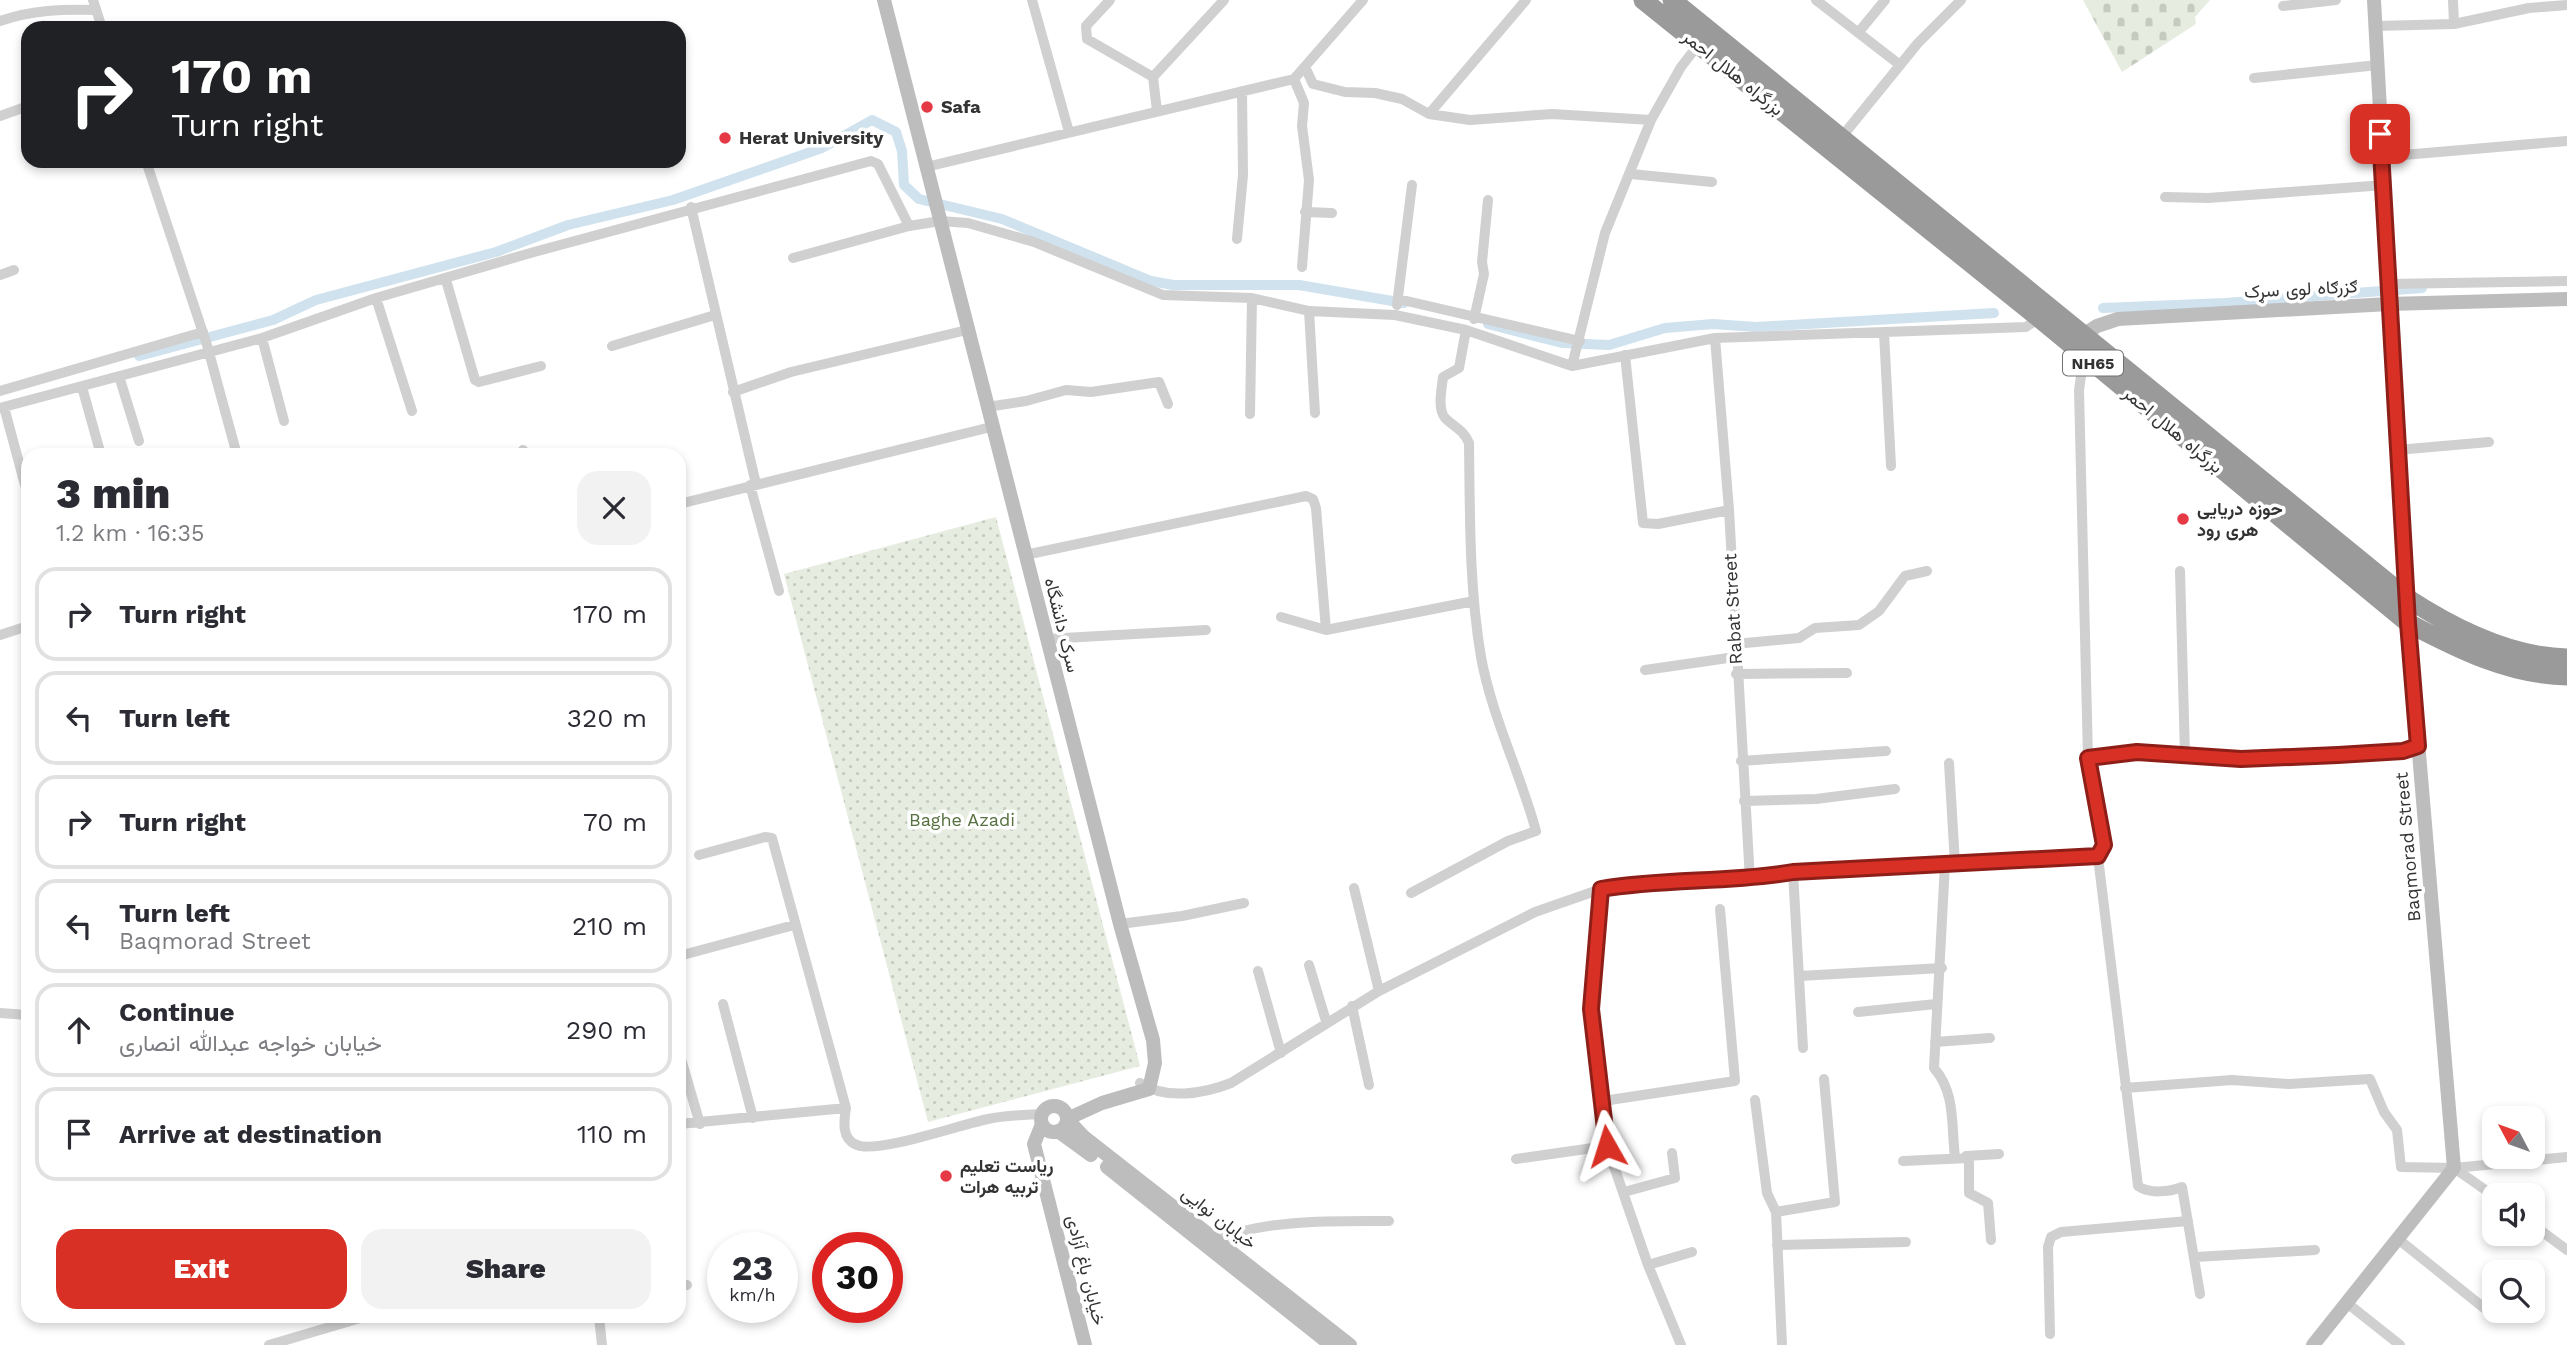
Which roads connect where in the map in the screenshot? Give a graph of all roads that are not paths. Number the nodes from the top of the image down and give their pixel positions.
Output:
1 (884, 0) edge
2 (1032, 0) edge
3 (1110, 0) edge
4 (1224, 0) edge
5 (1363, 0) edge
6 (1526, 0) edge
7 (1643, 0) edge
8 (1672, 0) edge
9 (1816, 0) edge
10 (1885, 0) edge
11 (1961, 0) edge
12 (2336, 0) edge
13 (2374, 0) edge
14 (2453, 0) edge
15 (95, 5) edge
16 (2567, 5) edge
17 (2283, 6) dead end
18 (0, 21) edge
19 (2454, 24) junction
20 (2375, 26) junction
21 (1858, 33) junction
22 (1698, 46) junction
23 (1900, 65) junction
24 (2378, 65) junction
25 (1305, 67) junction
26 (1153, 78) junction
27 (2254, 78) dead end
28 (1294, 79) junction
29 (1242, 92) junction
30 (21, 108) edge
31 (1157, 111) junction
32 (1429, 114) junction
33 (0, 116) edge
34 (1651, 120) junction
35 (1069, 132) junction
36 (2567, 141) edge
37 (1834, 145) junction
38 (2381, 157) junction
39 (926, 166) junction
40 (148, 168) edge
41 (1631, 174) junction
42 (1712, 182) dead end
43 (1412, 185) dead end
44 (2385, 185) junction
45 (2165, 197) dead end
46 (1488, 200) dead end
47 (691, 207) junction
48 (937, 208) junction
49 (1305, 212) junction
50 (1332, 213) dead end
51 (909, 226) junction
52 (1237, 239) dead end
53 (793, 258) dead end
54 (1302, 267) dead end
55 (14, 270) dead end
56 (0, 275) edge
57 (446, 279) junction
58 (2567, 281) edge
59 (2388, 295) junction
60 (376, 298) junction
61 (1252, 298) junction
62 (1398, 299) junction
63 (2567, 299) edge
64 (1309, 311) junction
65 (1395, 314) junction
66 (715, 315) junction
67 (2039, 318) junction
68 (1474, 319) junction
69 (967, 330) junction
70 (1466, 330) junction
71 (203, 332) junction
72 (1884, 333) junction
73 (2083, 335) junction
74 (262, 338) junction
75 (1715, 338) junction
76 (1580, 341) junction
77 (612, 346) dead end
78 (208, 348) junction
79 (1625, 355) junction
80 (2084, 355) junction
81 (541, 366) dead end
82 (1572, 366) junction
83 (119, 376) junction
84 (82, 387) junction
85 (0, 391) edge
86 (733, 392) junction
87 (1168, 404) dead end
88 (986, 407) junction
89 (2, 408) edge
90 (411, 411) dead end
91 (1315, 413) dead end
92 (1250, 414) dead end
93 (284, 421) dead end
94 (991, 427) junction
95 (139, 441) dead end
96 (2489, 442) dead end
97 (99, 448) edge
98 (235, 448) edge
99 (2398, 450) junction
100 (1891, 466) dead end
101 (21, 472) edge
102 (753, 485) junction
103 (686, 502) edge
104 (1729, 510) junction
105 (1024, 555) junction
106 (1927, 571) dead end
107 (2180, 571) dead end
108 (779, 591) dead end
109 (2407, 598) junction
110 (1474, 601) junction
111 (1281, 617) dead end
112 (2408, 623) junction
113 (21, 628) edge
114 (1326, 630) junction
115 (1206, 631) dead end
116 (0, 635) edge
117 (1046, 639) junction
118 (1735, 644) junction
119 (1735, 657) junction
120 (2567, 658) edge
121 (1645, 670) dead end
122 (1847, 673) dead end
123 (1736, 674) junction
124 (2567, 676) edge
125 (2418, 746) junction
126 (1886, 751) dead end
127 (2185, 755) junction
128 (2088, 758) junction
129 (1741, 761) junction
130 (1949, 763) dead end
131 (1895, 789) dead end
132 (1744, 801) junction
133 (699, 855) dead end
134 (2098, 856) junction
135 (1950, 864) junction
136 (1793, 872) junction
137 (1750, 880) junction
138 (1354, 888) dead end
139 (1601, 889) junction
140 (1410, 893) dead end
141 (1244, 904) dead end
142 (1720, 909) dead end
143 (1119, 924) junction
144 (794, 925) junction
145 (686, 954) edge
146 (1309, 965) dead end
147 (1942, 968) junction
148 (1258, 971) dead end
149 (1799, 976) junction
150 (1379, 991) junction
151 (723, 1004) dead end
152 (1936, 1004) junction
153 (1352, 1006) junction
154 (1858, 1012) dead end
155 (0, 1013) edge
156 (21, 1014) edge
157 (1326, 1021) junction
158 (1990, 1038) dead end
159 (1935, 1042) junction
160 (1803, 1048) dead end
161 (1281, 1053) junction
162 (686, 1076) edge
163 (1824, 1079) dead end
164 (1370, 1085) dead end
165 (1144, 1086) junction
166 (2125, 1088) junction
167 (1755, 1100) dead end
168 (1603, 1101) junction
169 (1102, 1103) junction
170 (846, 1108) junction
171 (752, 1118) junction
172 (1042, 1119) junction
173 (1063, 1121) junction
174 (686, 1124) edge
175 (700, 1124) junction
176 (1095, 1145) junction
177 (1607, 1146) junction
178 (1672, 1153) dead end
179 (1999, 1154) dead end
180 (1961, 1156) junction
181 (2567, 1157) edge
182 (1516, 1159) dead end
183 (1903, 1161) dead end
184 (2454, 1168) junction
185 (2482, 1188) edge
186 (1624, 1192) junction
187 (1776, 1212) junction
188 (1389, 1221) dead end
189 (2188, 1221) junction
190 (2545, 1234) edge
191 (2398, 1239) junction
192 (1216, 1240) junction
193 (1991, 1240) dead end
194 (1906, 1242) dead end
195 (1777, 1245) junction
196 (2315, 1250) dead end
197 (2567, 1250) edge
198 (1692, 1252) dead end
199 (2196, 1257) junction
200 (1648, 1265) junction
201 (2200, 1294) dead end
202 (2347, 1303) junction
203 (2482, 1306) edge
204 (332, 1323) edge
205 (599, 1323) edge
206 (2050, 1334) dead end
207 (269, 1345) edge
208 (602, 1345) edge
209 (1085, 1345) edge
210 (1331, 1345) edge
211 (1350, 1345) edge
212 (1681, 1345) edge
213 (1783, 1345) edge
214 (2313, 1345) edge
215 (2400, 1345) edge

1 - 39 street, سرک دانشگاه
2 - 35 street
3 - 26 street
4 - 26 street
5 - 25 street
6 - 32 street
7 - 22 highway, بزرگراه هلال احمر / NH65
8 - 37 highway, بزرگراه هلال احمر / NH65
9 - 21 street
10 - 21 street
11 - 23 street
12 - 17 street
13 - 20 street, Baqmorad Street
14 - 19 street
15 - 18 street
16 - 19 street
19 - 20 street
20 - 24 street, Baqmorad Street
21 - 23 street
22 - 34 street
22 - 37 highway, بزرگراه هلال احمر / NH65
23 - 37 street
24 - 27 street
24 - 38 street, Baqmorad Street
25 - 28 street
25 - 32 street
26 - 31 street
28 - 29 street
28 - 49 street
29 - 31 street
29 - 52 street
30 - 33 street
31 - 35 street
32 - 34 street
34 - 41 street
35 - 39 street
36 - 38 street
37 - 67 highway, بزرگراه هلال احمر / NH65
37 - 73 highway, بزرگراه هلال احمر / NH65
38 - 44 street, Baqmorad Street
39 - 48 street, سرک دانشگاه
40 - 71 street
41 - 42 street
41 - 76 street
43 - 62 street
44 - 45 street
44 - 59 street, Baqmorad Street
46 - 68 street
47 - 51 street
47 - 57 street
47 - 66 street
48 - 51 street
48 - 61 street
48 - 69 street, سرک دانشگاه
49 - 50 street
49 - 54 street
51 - 53 street
55 - 56 street
57 - 60 street
57 - 81 street
58 - 59 street
59 - 63 street, ګزرګاه لوی سړک
59 - 73 street, ګزرګاه لوی سړک
59 - 99 street, Baqmorad Street
60 - 74 street
60 - 90 street
61 - 64 street
61 - 92 street
62 - 65 street
62 - 68 street
64 - 65 street
64 - 91 street
65 - 70 street
66 - 77 street
66 - 86 street
67 - 72 street
67 - 80 highway, بزرگراه هلال احمر / NH65
68 - 76 street
69 - 86 street
69 - 88 street, سرک دانشگاه
70 - 82 street
70 - 110 street
71 - 78 street
71 - 85 street
72 - 75 street
72 - 100 street
73 - 109 highway, بزرگراه هلال احمر / NH65
74 - 78 street
74 - 93 street
75 - 79 street
75 - 104 street, Rabat Street
76 - 82 street
78 - 83 street
78 - 98 street
79 - 82 street
79 - 104 street
80 - 112 highway, بزرگراه هلال احمر / NH65
80 - 128 street
83 - 84 street
83 - 95 street
84 - 89 street
84 - 97 street
86 - 102 street
87 - 88 street
88 - 94 street, سرک دانشگاه
89 - 101 street
94 - 102 street
94 - 105 street, سرک دانشگاه
96 - 99 street
99 - 109 street, Baqmorad Street
102 - 103 street
102 - 108 street
104 - 118 street, Rabat Street
105 - 114 street
105 - 117 street, سرک دانشگاه
106 - 118 street
107 - 127 street
109 - 112 street, Baqmorad Street
109 - 120 highway, بزرگراه هلال احمر / NH65
110 - 114 street
110 - 140 street
111 - 114 street
112 - 124 highway, بزرگراه هلال احمر / NH65
112 - 125 street, Baqmorad Street
113 - 116 street
115 - 117 street
117 - 143 street, سرک دانشگاه
118 - 119 street, Rabat Street
119 - 121 street
119 - 123 street, Rabat Street
122 - 123 street
123 - 129 street, Rabat Street
125 - 127 street
125 - 184 street, Baqmorad Street
126 - 129 street
127 - 128 street
128 - 134 street
129 - 132 street, Rabat Street
130 - 135 street
131 - 132 street
132 - 137 street, Rabat Street
133 - 144 street
134 - 135 street
134 - 166 street
135 - 136 street
135 - 147 street
136 - 137 street
136 - 149 street
137 - 139 street
138 - 150 street
139 - 150 street
139 - 168 street
141 - 143 street
142 - 168 street
143 - 165 street, سرک دانشگاه
144 - 145 street
144 - 170 street
146 - 157 street
147 - 149 street
147 - 152 street
148 - 161 street
149 - 160 street
150 - 153 street
151 - 171 street
152 - 154 street
152 - 159 street
153 - 157 street
153 - 164 street
155 - 156 street
157 - 161 street
158 - 159 street
159 - 180 street
161 - 165 street
162 - 175 street
163 - 187 street
165 - 169 street
165 - 173 street
166 - 184 street
166 - 189 street
167 - 187 street
168 - 177 street
169 - 173 street
169 - 176 street
170 - 171 street
170 - 172 street
171 - 175 street
172 - 173 street
172 - 173 street
172 - 209 street, خیابان باغ آزادی
173 - 176 street, خیابان نوایی
173 - 210 street, خیابان نوایی
174 - 175 street
176 - 192 street, خیابان نوایی
177 - 182 street
177 - 186 street
178 - 186 street
179 - 180 street
180 - 183 street
180 - 193 street
181 - 184 street
184 - 185 street
184 - 191 street
186 - 200 street
187 - 195 street
188 - 192 street
189 - 199 street
189 - 206 street
190 - 197 street
191 - 202 street
191 - 203 street
192 - 211 street, خیابان نوایی
194 - 195 street
195 - 213 street
196 - 199 street
198 - 200 street
199 - 201 street
200 - 212 street
202 - 214 street
202 - 215 street
204 - 207 street
205 - 208 street

